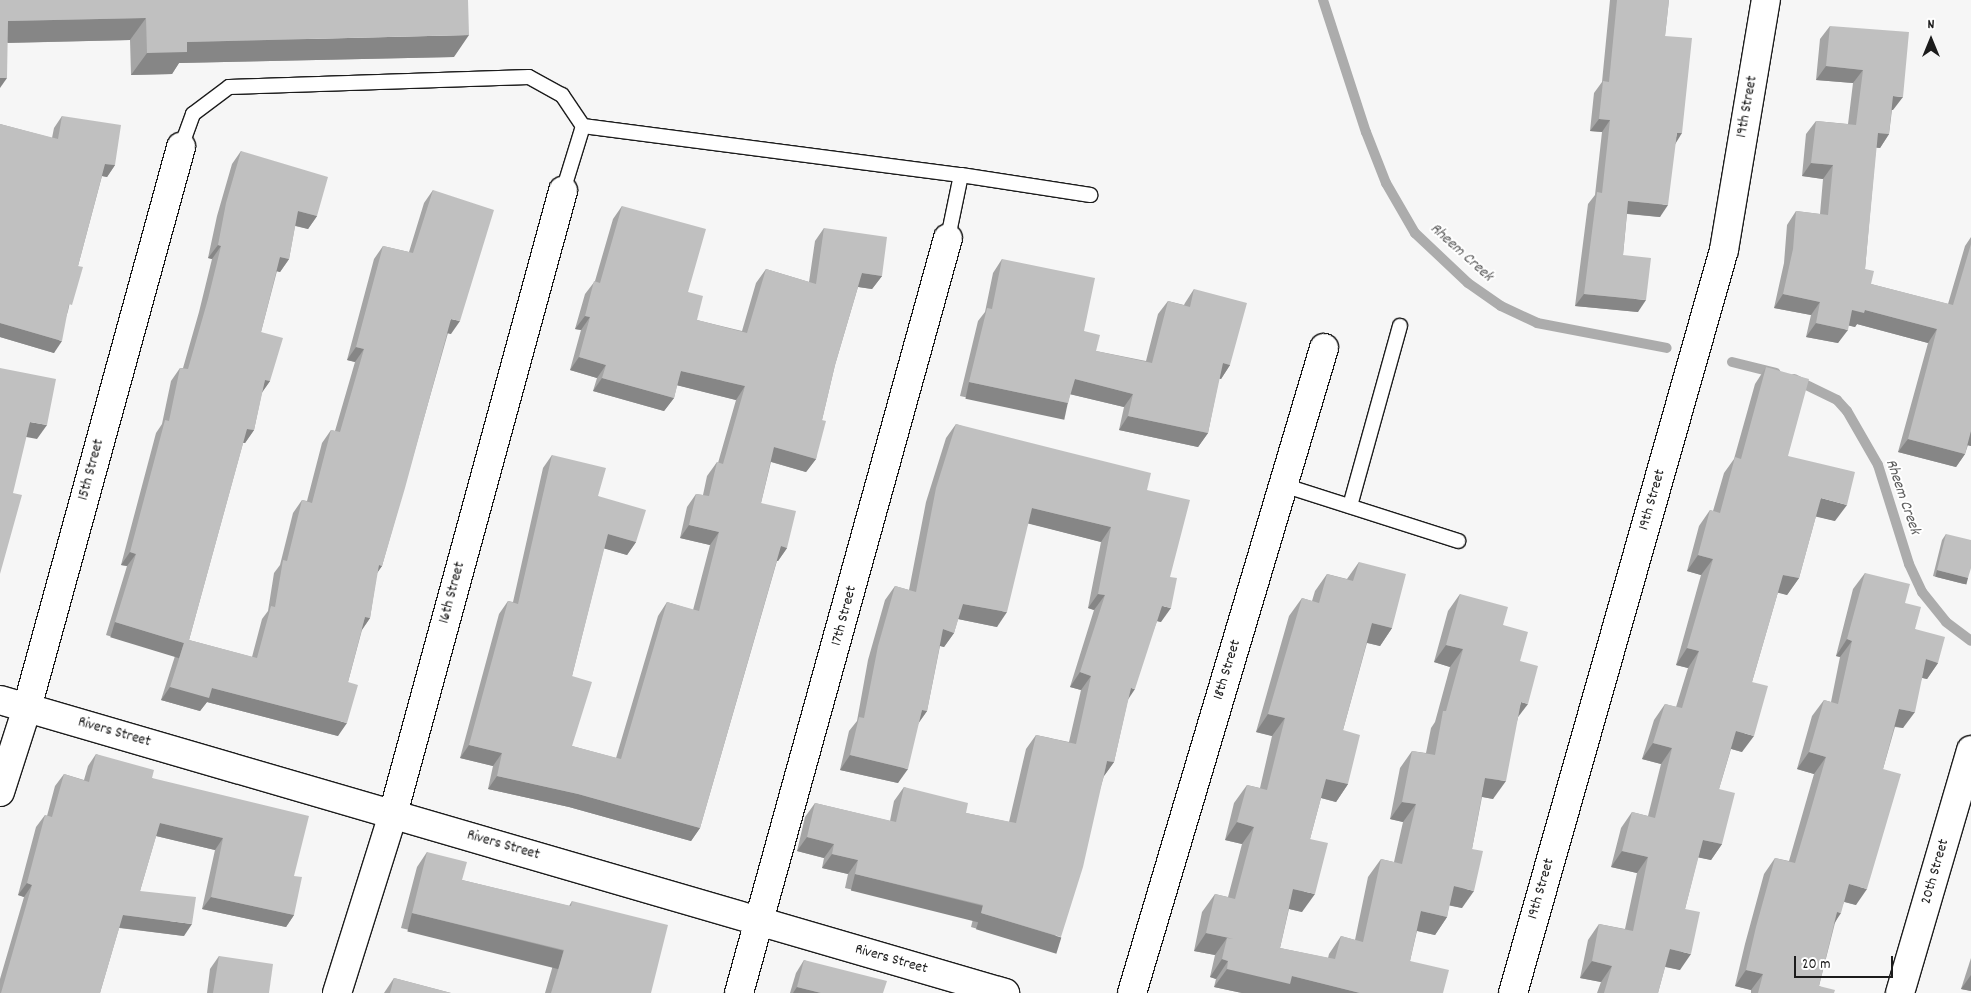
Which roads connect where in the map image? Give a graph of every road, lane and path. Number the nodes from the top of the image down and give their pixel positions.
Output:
1 (1766, 0) edge
2 (583, 126) junction
3 (182, 147) joint
4 (961, 175) junction
5 (563, 191) joint
6 (1090, 194) dead end
7 (948, 238) joint
8 (1400, 326) dead end
9 (1324, 348) dead end
10 (1283, 485) junction
11 (1350, 506) junction
12 (1458, 541) dead end
13 (0, 700) edge
14 (27, 708) junction
15 (1971, 750) edge
16 (0, 792) edge
17 (1965, 792) edge
18 (393, 814) junction
19 (761, 922) junction
20 (337, 993) edge
21 (739, 993) edge
22 (1005, 993) edge
23 (1132, 993) edge
24 (1513, 993) edge
25 (1900, 993) edge

1 - 24 street, 19th Street
2 - 3 lane
2 - 4 lane
2 - 5 lane
3 - 14 street, 15th Street
4 - 6 lane
4 - 7 lane
5 - 18 street, 16th Street
7 - 19 street, 17th Street
8 - 11 lane
9 - 10 street, 18th Street
10 - 11 lane
10 - 23 street, 18th Street
11 - 12 lane
13 - 14 street, Rivers Street
14 - 16 street, 15th Street
14 - 18 street, Rivers Street
15 - 17 street, 20th Street
17 - 25 street, 20th Street
18 - 19 street, Rivers Street
18 - 20 street, 16th Street
19 - 21 street, 17th Street
19 - 22 street, Rivers Street

